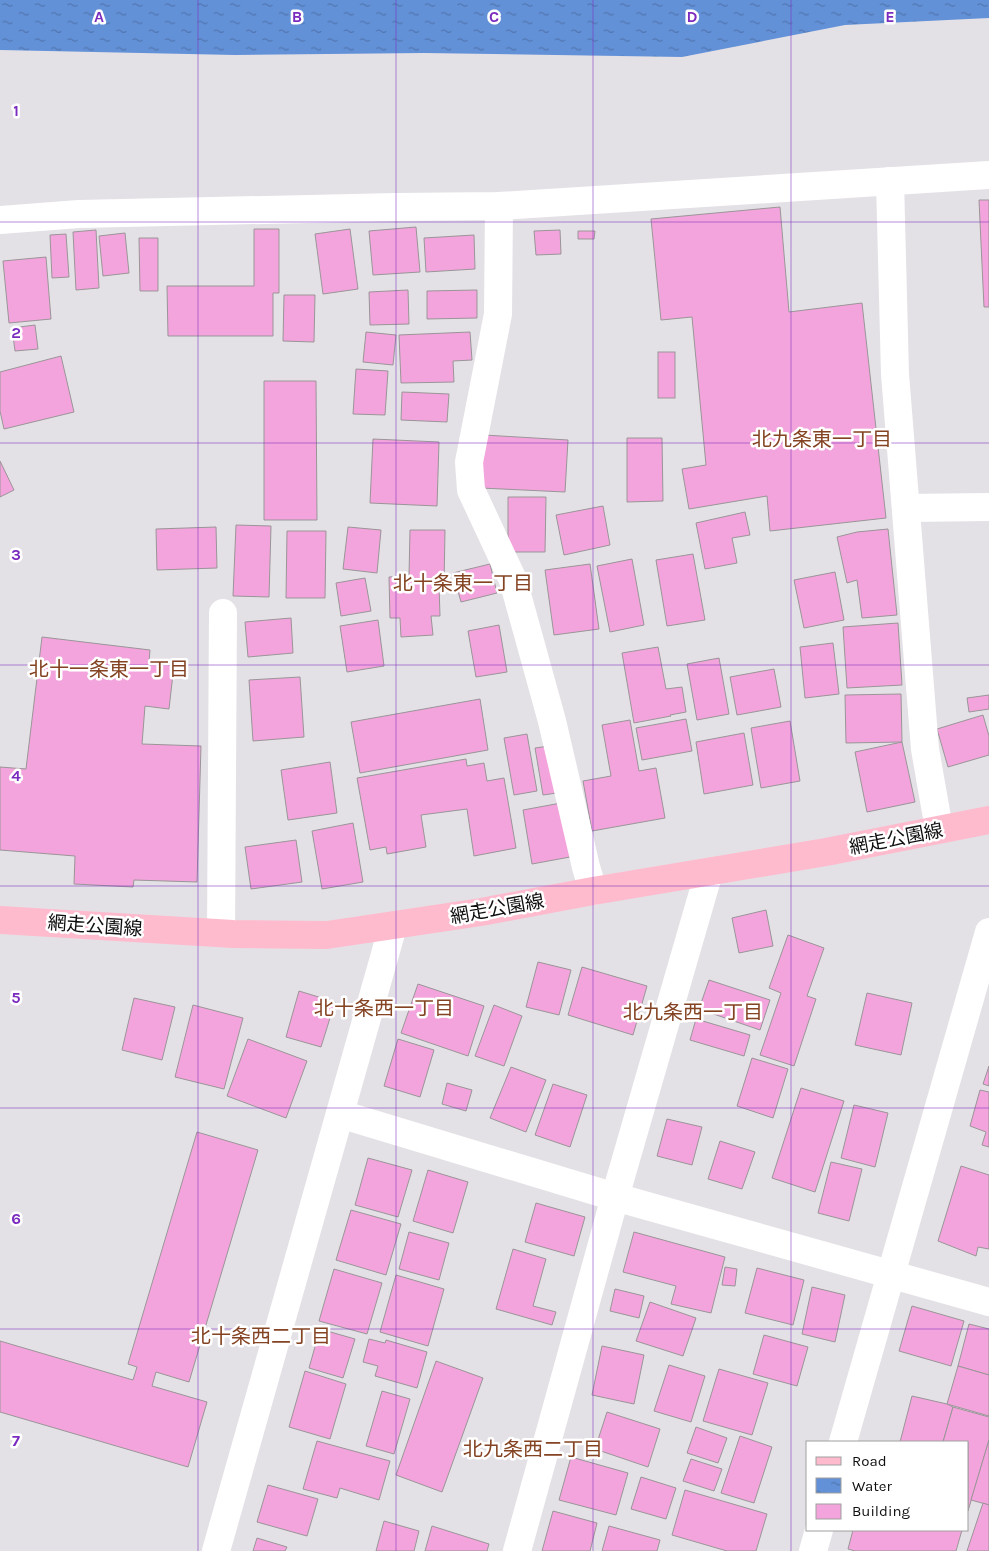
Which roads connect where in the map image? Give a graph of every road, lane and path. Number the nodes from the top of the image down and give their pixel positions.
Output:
1 (989, 175) edge
2 (890, 182) junction
3 (499, 206) junction
4 (0, 220) edge
5 (989, 507) edge
6 (906, 508) junction
7 (224, 613) dead end
8 (989, 820) edge
9 (939, 829) junction
10 (709, 872) junction
11 (593, 891) junction
12 (0, 920) edge
13 (393, 926) junction
14 (989, 932) edge
15 (221, 933) junction
16 (340, 1114) junction
17 (615, 1197) junction
18 (890, 1274) junction
19 (989, 1302) edge
20 (843, 1441) edge
21 (819, 1531) edge
22 (216, 1551) edge
23 (517, 1551) edge
24 (813, 1551) edge

1 - 2 street
2 - 3 street
2 - 6 street
3 - 4 street
3 - 11 street
5 - 6 street
6 - 9 street
7 - 15 street
8 - 9 main road, 網走公園線
9 - 10 main road, 網走公園線
10 - 11 main road, 網走公園線
10 - 17 street
11 - 13 main road, 網走公園線
12 - 15 main road, 網走公園線
13 - 15 main road, 網走公園線
13 - 16 street
14 - 18 street
16 - 17 street
16 - 22 street
17 - 18 street
17 - 23 street
18 - 19 street
18 - 20 street
21 - 24 street

